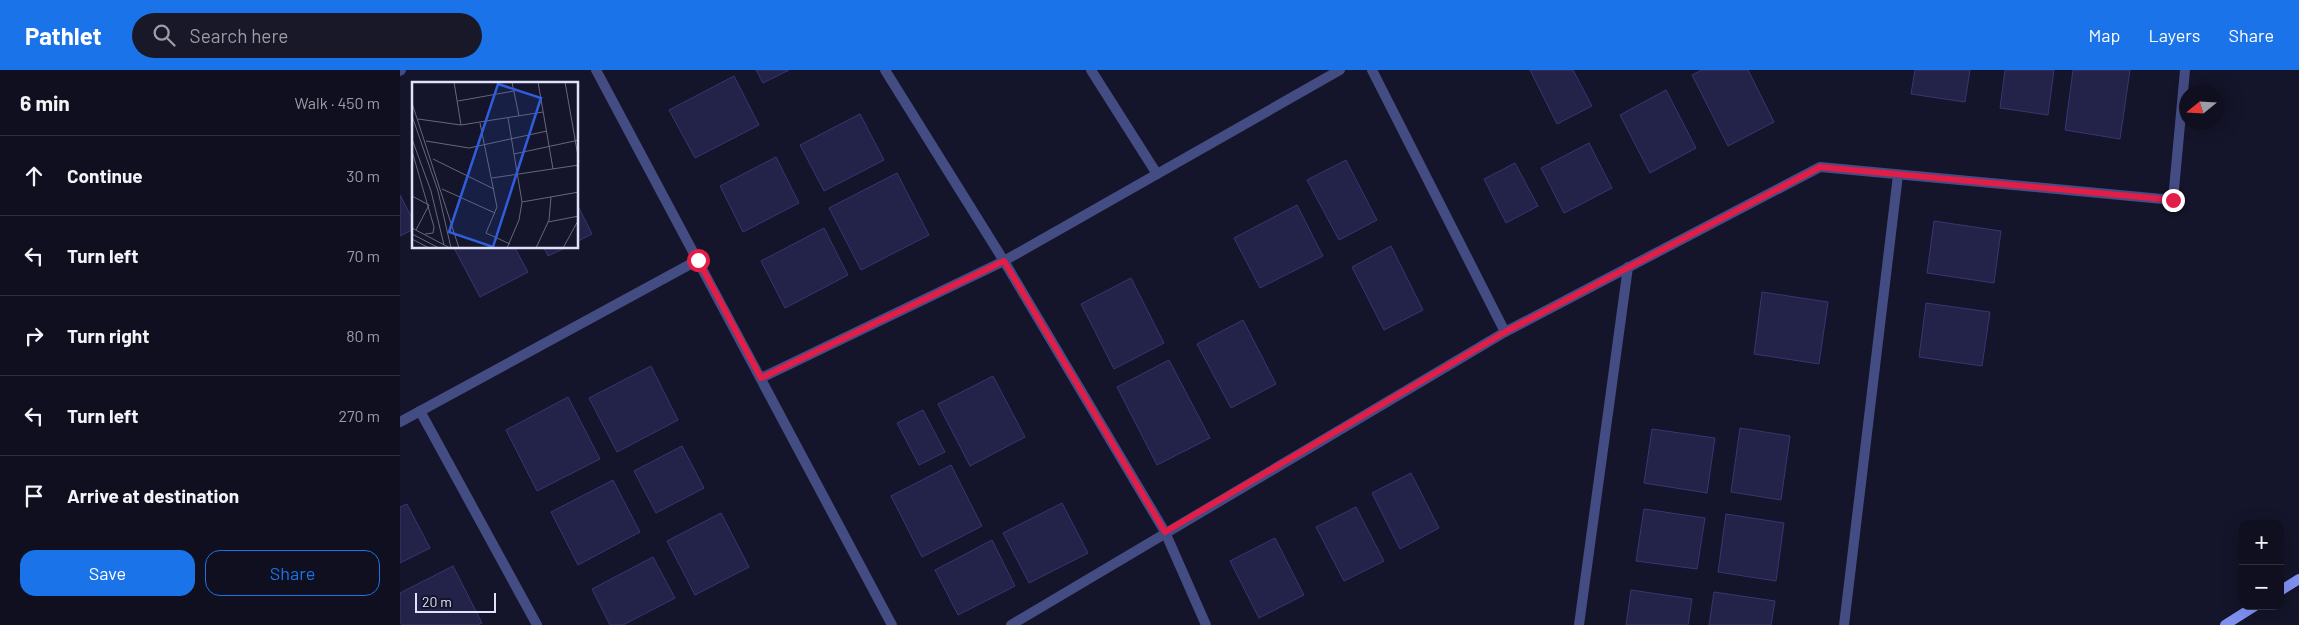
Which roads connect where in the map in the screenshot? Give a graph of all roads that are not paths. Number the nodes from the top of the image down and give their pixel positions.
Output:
1 (596, 70) edge
2 (885, 70) edge
3 (1091, 70) edge
4 (1340, 70) edge
5 (1372, 70) edge
6 (2186, 70) edge
7 (1157, 174) junction
8 (1898, 175) junction
9 (698, 260) junction
10 (1004, 261) junction
11 (1628, 268) junction
12 (1505, 332) junction
13 (761, 378) junction
14 (420, 411) junction
15 (400, 422) edge
16 (1165, 532) junction
17 (2299, 579) edge
18 (2284, 588) edge
19 (2249, 610) edge
20 (536, 625) edge
21 (892, 625) edge
22 (1011, 625) edge
23 (1206, 625) edge
24 (1579, 625) edge
25 (1844, 625) edge
26 (2225, 625) edge

1 - 9 street
2 - 10 street
3 - 7 street
4 - 7 street
5 - 12 street
6 - 8 street
7 - 10 street
8 - 11 street
8 - 25 street
9 - 13 street
9 - 14 street
10 - 13 street
10 - 16 street
11 - 12 street
11 - 24 street
12 - 16 street
13 - 21 street
14 - 15 street
14 - 20 street
16 - 22 street
16 - 23 street
17 - 18 main road
19 - 26 main road

